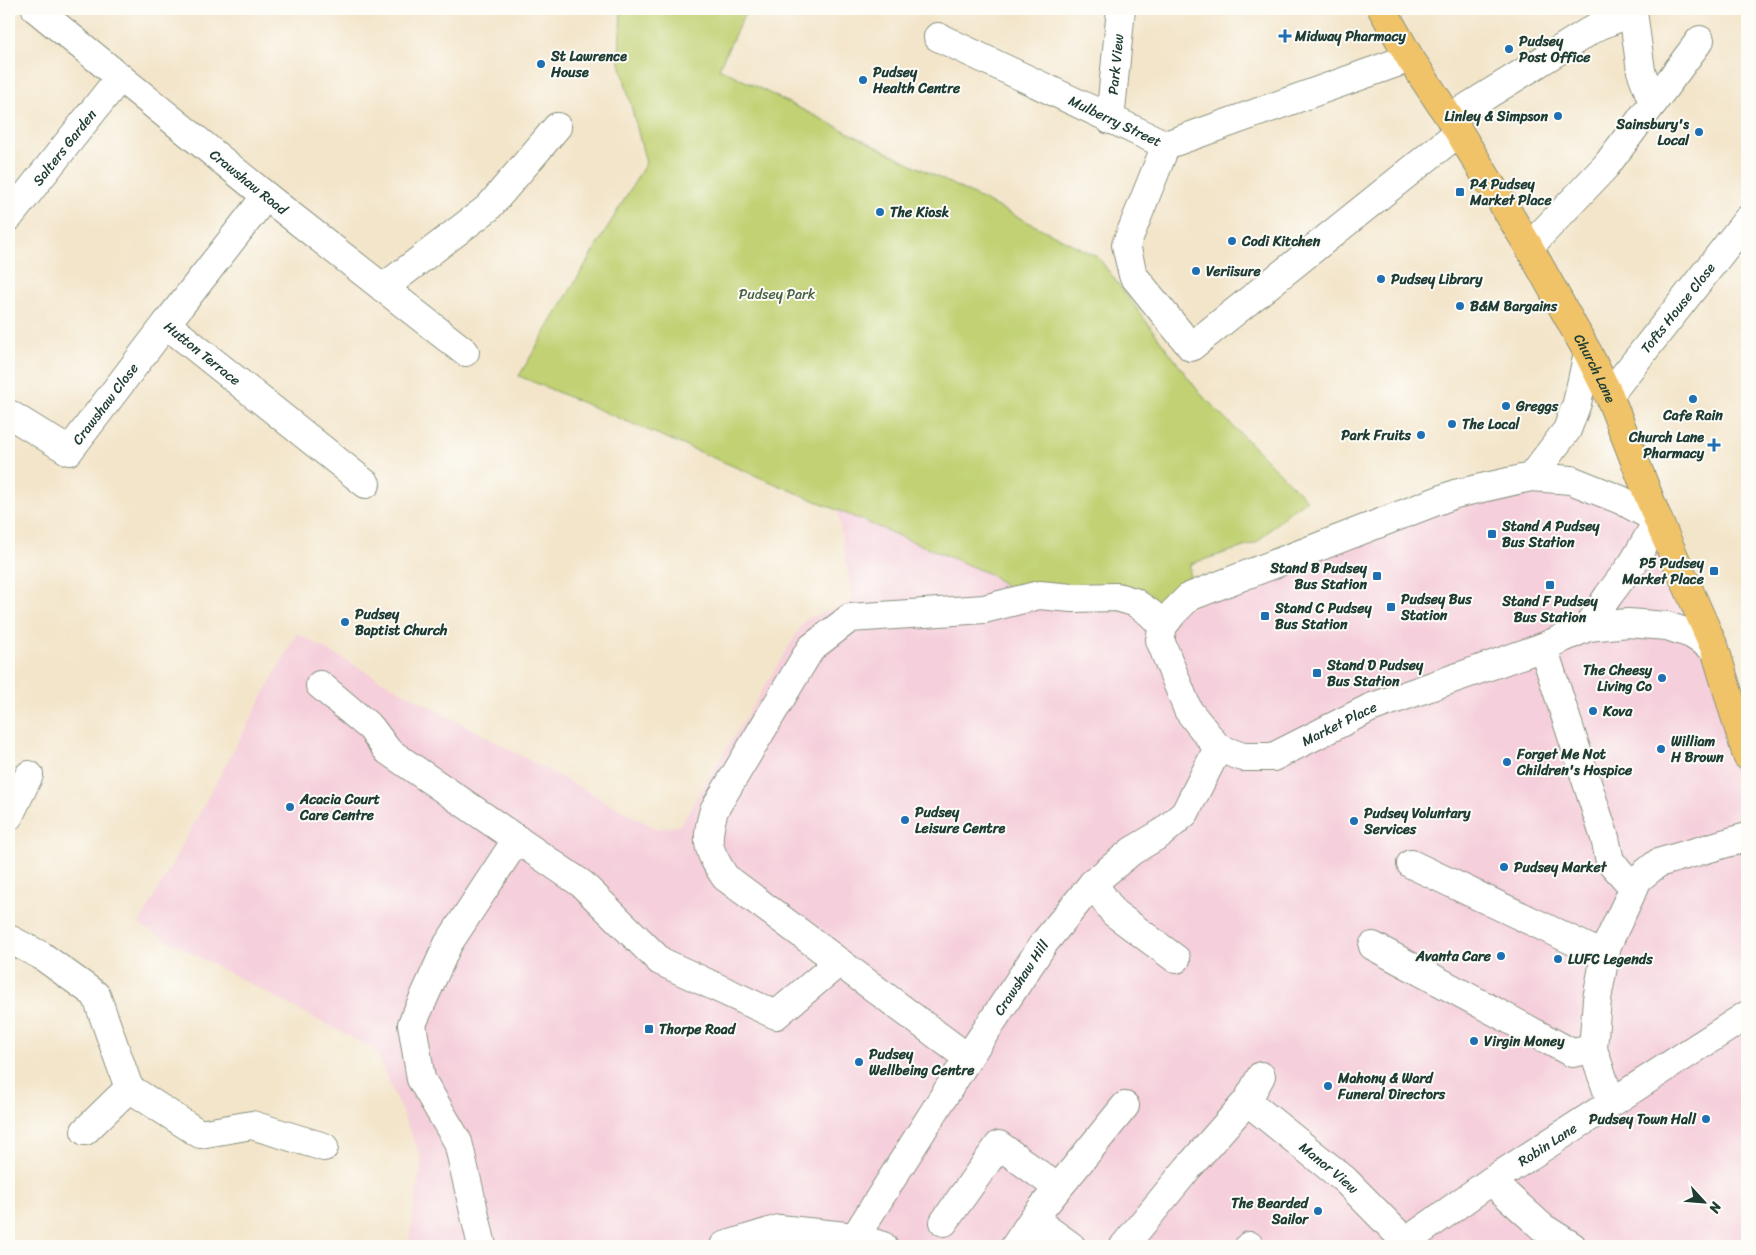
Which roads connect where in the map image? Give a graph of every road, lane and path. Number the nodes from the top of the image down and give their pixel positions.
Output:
1 (36, 9) edge
2 (1121, 9) edge
3 (1382, 9) edge
4 (938, 37) dead end
5 (1700, 40) dead end
6 (1410, 58) junction
7 (120, 77) junction
8 (1653, 103) junction
9 (1110, 120) junction
10 (1454, 125) junction
11 (558, 127) dead end
12 (1166, 145) junction
13 (266, 196) junction
14 (9, 217) edge
15 (1747, 220) edge
16 (1529, 247) junction
17 (384, 288) junction
18 (166, 324) junction
19 (465, 352) dead end
20 (1588, 353) junction
21 (1609, 395) junction
22 (9, 414) edge
23 (1531, 477) junction
24 (366, 484) dead end
25 (1658, 520) junction
26 (1163, 626) junction
27 (1588, 627) junction
28 (1543, 647) junction
29 (1715, 649) junction
30 (320, 686) dead end
31 (1742, 716) edge
32 (1218, 748) junction
33 (1747, 756) edge
34 (29, 775) dead end
35 (9, 816) edge
36 (1747, 837) edge
37 (517, 838) junction
38 (1411, 864) dead end
39 (1093, 883) junction
40 (1634, 888) junction
41 (9, 939) edge
42 (1373, 946) dead end
43 (1605, 956) junction
44 (1176, 959) dead end
45 (839, 962) junction
46 (1747, 1015) edge
47 (1593, 1049) junction
48 (968, 1058) junction
49 (1261, 1076) dead end
50 (129, 1088) junction
51 (1247, 1101) junction
52 (1611, 1102) junction
53 (1125, 1106) dead end
54 (86, 1131) dead end
55 (324, 1147) dead end
56 (1491, 1181) junction
57 (1058, 1188) junction
58 (1033, 1219) junction
59 (944, 1222) dead end
60 (855, 1236) junction
61 (1403, 1244) edge
62 (482, 1246) edge
63 (724, 1246) edge
64 (883, 1246) edge
65 (1015, 1246) edge
66 (1071, 1246) edge
67 (1124, 1246) edge
68 (1572, 1246) edge

1 - 7 street, Crawshaw Road
2 - 9 street, Park View
3 - 6 main road, Church Lane
4 - 9 street, Mulberry Street
5 - 8 street
6 - 10 main road, Church Lane
6 - 12 street, Mulberry Street
7 - 13 street, Crawshaw Road
7 - 14 street, Salters Garden
8 - 10 street
8 - 16 street
9 - 12 street, Mulberry Street
10 - 12 street
10 - 16 main road, Church Lane
11 - 17 street
13 - 17 street, Crawshaw Road
13 - 18 street, Hutton Terrace
15 - 21 street, Tofts House Close
16 - 20 main road, Church Lane
17 - 19 street, Crawshaw Road
18 - 22 street, Crawshaw Close
18 - 24 street, Hutton Terrace
20 - 21 main road, Church Lane
20 - 23 street
21 - 25 main road, Church Lane
23 - 25 street
23 - 26 street
25 - 27 street
25 - 29 main road, Church Lane
26 - 32 street
26 - 45 street
27 - 28 street, Market Place
27 - 29 street, Market Place
28 - 32 street, Market Place
28 - 40 street
29 - 31 main road, Church Lane
30 - 37 street
31 - 33 main road, Church Lane
32 - 39 street, Crawshaw Hill
34 - 35 street
36 - 40 street
37 - 45 street
37 - 62 street
38 - 43 street
39 - 44 street
39 - 48 street, Crawshaw Hill
40 - 43 street
41 - 50 street
42 - 47 street
43 - 47 street
45 - 48 street
46 - 52 street, Robin Lane
47 - 52 street
48 - 60 street, Crawshaw Hill
49 - 51 street
50 - 54 street
50 - 55 street
51 - 61 street, Manor View
51 - 67 street
52 - 56 street, Robin Lane
53 - 57 street
56 - 61 street, Robin Lane
56 - 68 street
57 - 58 street
57 - 59 street
58 - 65 street
58 - 66 street
60 - 63 street
60 - 64 street

